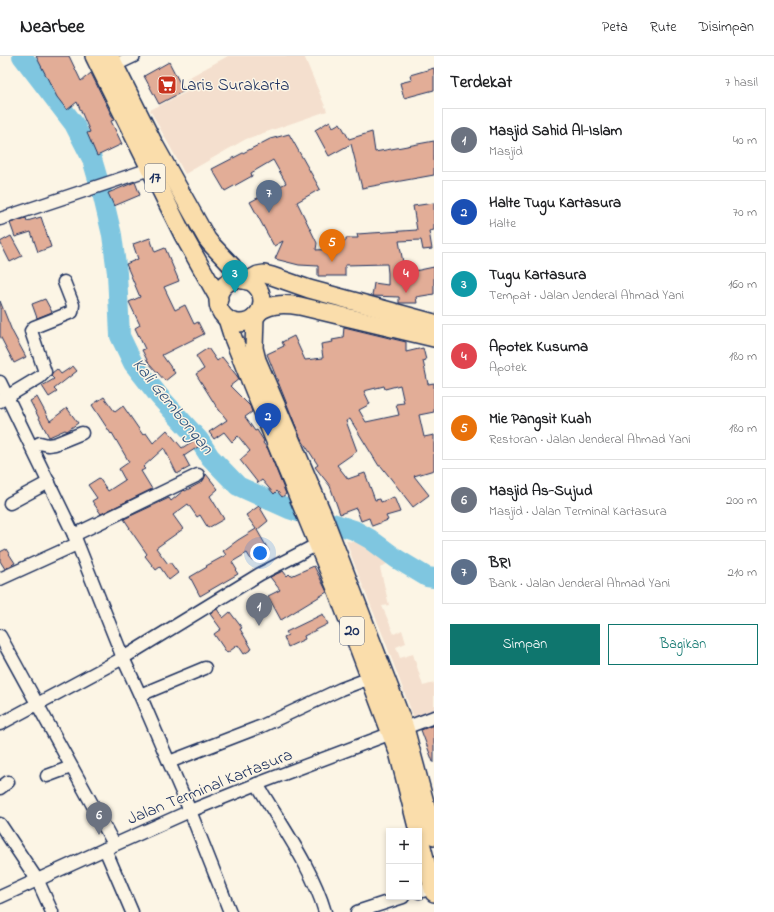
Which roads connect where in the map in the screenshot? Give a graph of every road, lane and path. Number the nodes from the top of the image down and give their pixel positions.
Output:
1 (94, 56) edge
2 (134, 56) edge
3 (112, 60) edge
4 (150, 169) junction
5 (0, 219) edge
6 (244, 280) junction
7 (64, 282) dead end
8 (218, 298) junction
9 (258, 314) junction
10 (228, 319) junction
11 (434, 323) edge
12 (434, 338) edge
13 (0, 382) edge
14 (4, 399) edge
15 (82, 433) dead end
16 (32, 447) junction
17 (198, 475) dead end
18 (48, 482) junction
19 (10, 503) dead end
20 (76, 540) junction
21 (325, 541) junction
22 (0, 579) edge
23 (0, 636) edge
24 (123, 658) junction
25 (205, 668) dead end
26 (370, 678) junction
27 (140, 694) junction
28 (36, 704) junction
29 (434, 717) edge
30 (0, 724) edge
31 (398, 731) junction
32 (169, 762) junction
33 (71, 767) junction
34 (47, 776) dead end
35 (257, 784) junction
36 (190, 811) junction
37 (0, 824) edge
38 (417, 828) edge
39 (434, 836) edge
40 (110, 847) junction
41 (422, 852) edge
42 (38, 881) junction
43 (429, 891) edge
44 (0, 898) edge
45 (394, 900) edge
46 (52, 912) edge
47 (132, 912) edge
48 (230, 912) edge
49 (325, 912) edge
50 (357, 912) edge

1 - 4 highway, 17
2 - 3 street
3 - 6 highway, 17
4 - 5 street
4 - 8 highway, 17
6 - 8 highway
6 - 9 highway, 17
6 - 11 highway
7 - 14 street
8 - 10 highway, 17
9 - 10 highway
9 - 12 highway
9 - 21 highway, 20
10 - 21 highway, 20
13 - 14 street
14 - 16 street
15 - 16 street
16 - 18 street
17 - 20 street
18 - 19 street
18 - 20 street
20 - 22 street
20 - 24 street
21 - 24 street
21 - 26 highway, 20
21 - 31 highway, 20
23 - 28 street
24 - 27 street
24 - 28 street
25 - 27 street
26 - 31 highway, 20
26 - 32 street
27 - 32 street
28 - 30 street
28 - 33 street
29 - 31 street, Jalan Terminal Kartasura
31 - 35 street, Jalan Terminal Kartasura
31 - 38 highway, 20
31 - 39 highway, 20
32 - 36 street
33 - 34 street
33 - 40 street
35 - 36 street, Jalan Terminal Kartasura
35 - 49 street
36 - 40 street, Jalan Terminal Kartasura
36 - 48 street
37 - 42 street
40 - 42 street, Jalan Terminal Kartasura
40 - 47 street
41 - 43 highway
42 - 44 street, Jalan Terminal Kartasura
42 - 46 street
45 - 50 street

